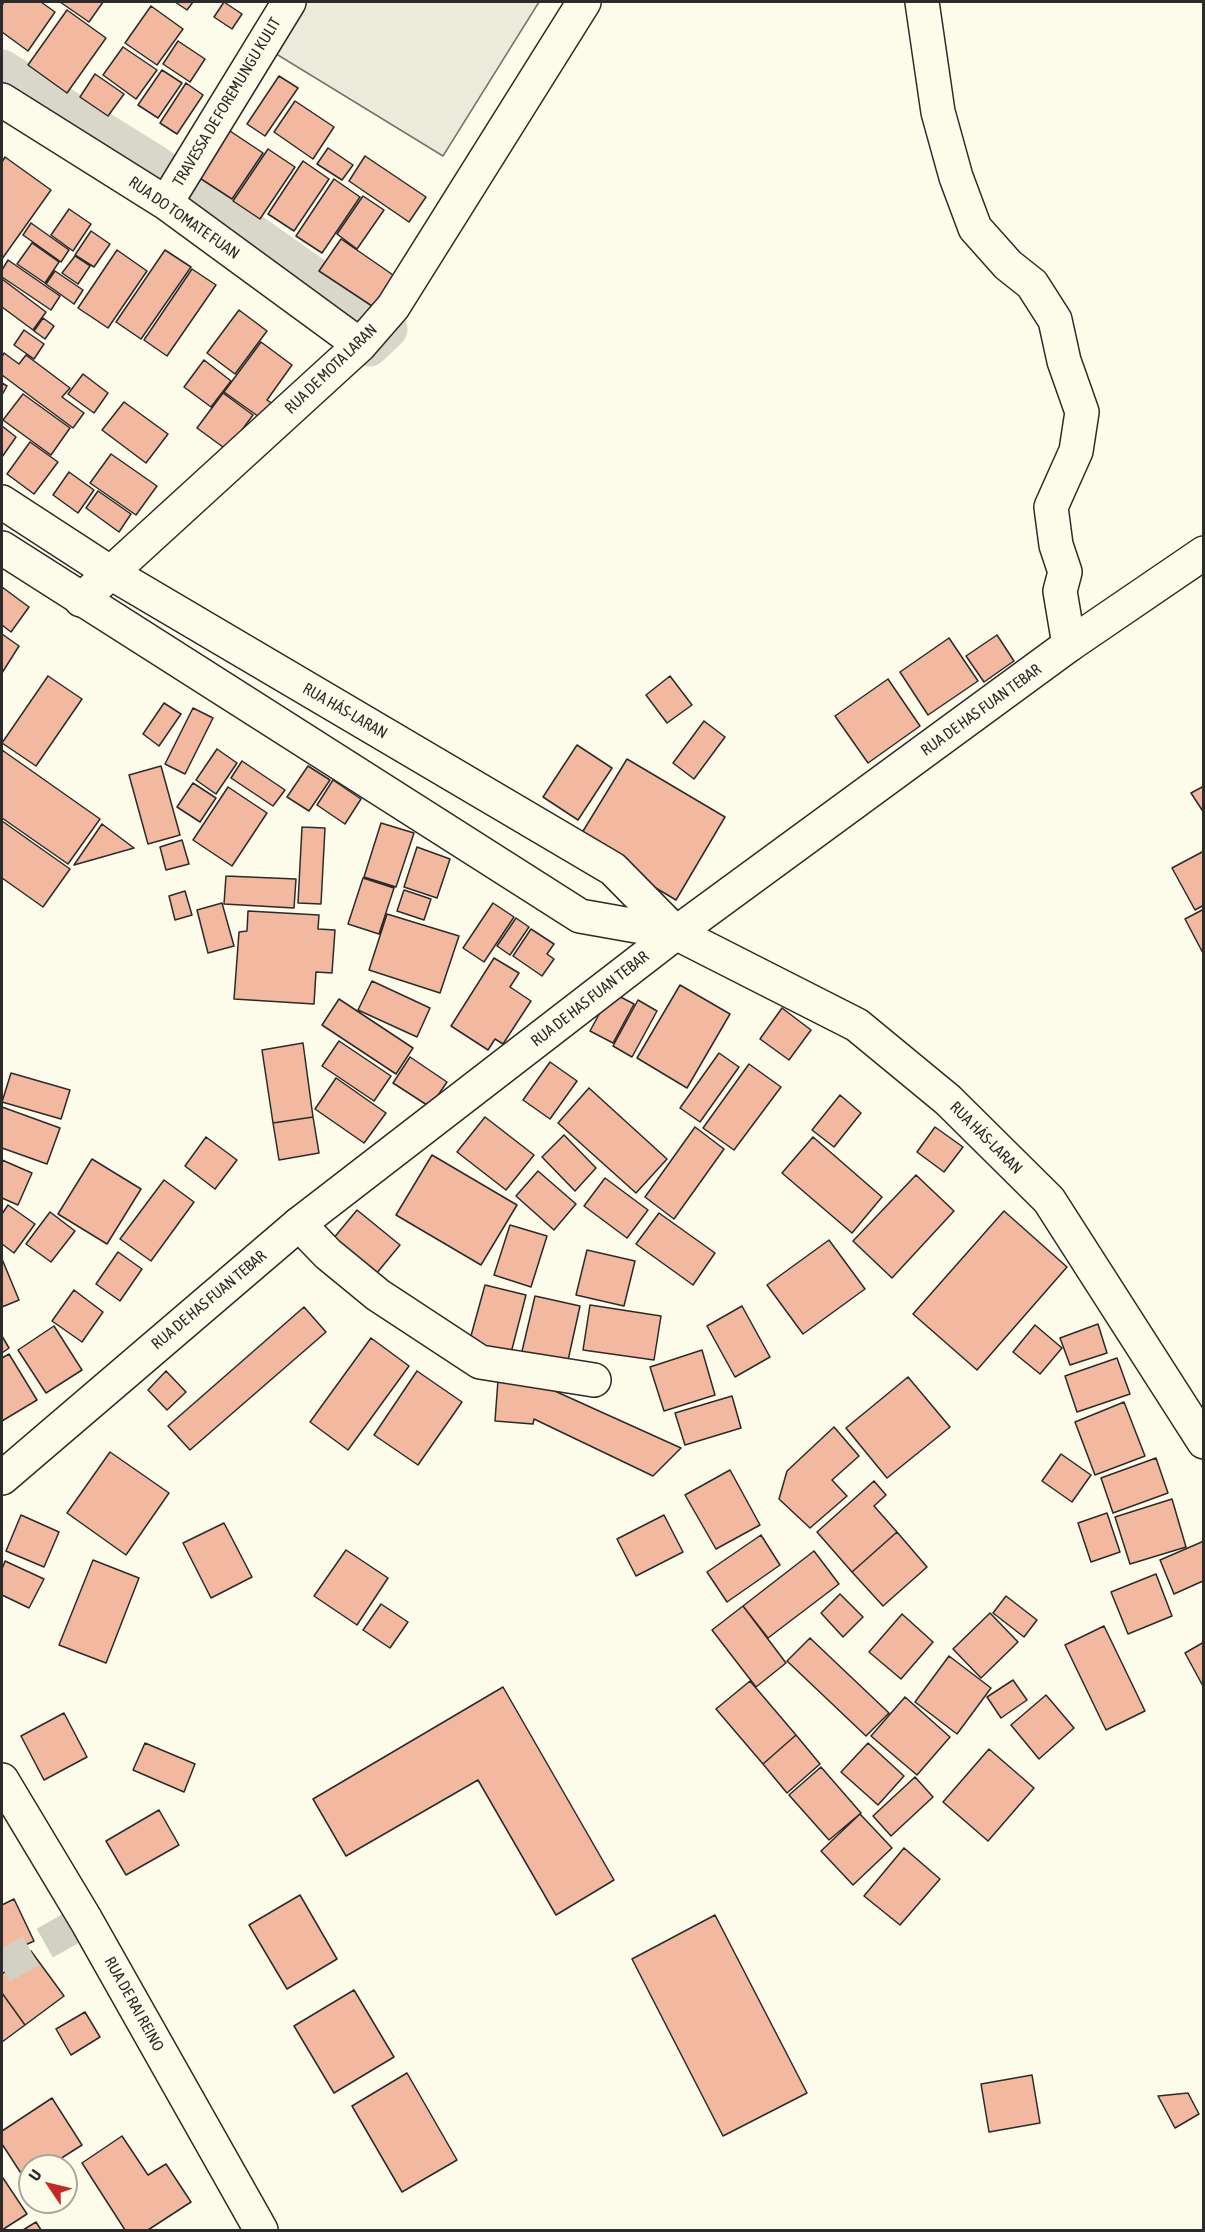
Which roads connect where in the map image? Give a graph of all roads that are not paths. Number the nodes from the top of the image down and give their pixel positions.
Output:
1 (289, 2) edge
2 (584, 2) edge
3 (922, 2) edge
4 (2, 100) edge
5 (166, 203) junction
6 (360, 345) junction
7 (2, 502) edge
8 (2, 548) edge
9 (1203, 553) edge
10 (111, 573) junction
11 (81, 600) junction
12 (1069, 645) junction
13 (676, 933) junction
14 (299, 1224) junction
15 (594, 1380) dead end
16 (1203, 1442) edge
17 (2, 1478) edge
18 (2, 1780) edge
19 (261, 2230) edge

1 - 5 street, TRAVESSA DE FOREMUNGU KULIT
2 - 6 street, RUA DE MOTA LARAN
3 - 12 street
4 - 5 street, RUA DO TOMATE FUAN
5 - 6 street, RUA DO TOMATE FUAN
6 - 10 street, RUA DE MOTA LARAN
7 - 10 street, RUA HÁS-LARAN
8 - 11 street, RUA HÁS-LARAN
9 - 12 street, RUA DE HAS FUAN TEBAR
10 - 11 street, RUA DE MOTA LARAN
10 - 13 street, RUA HÁS-LARAN
11 - 13 street, RUA HÁS-LARAN
12 - 13 street, RUA DE HAS FUAN TEBAR
13 - 14 street, RUA DE HAS FUAN TEBAR
13 - 16 street, RUA HÁS-LARAN
14 - 15 street
14 - 17 street, RUA DE HAS FUAN TEBAR
18 - 19 street, RUA DE RAI REINO

